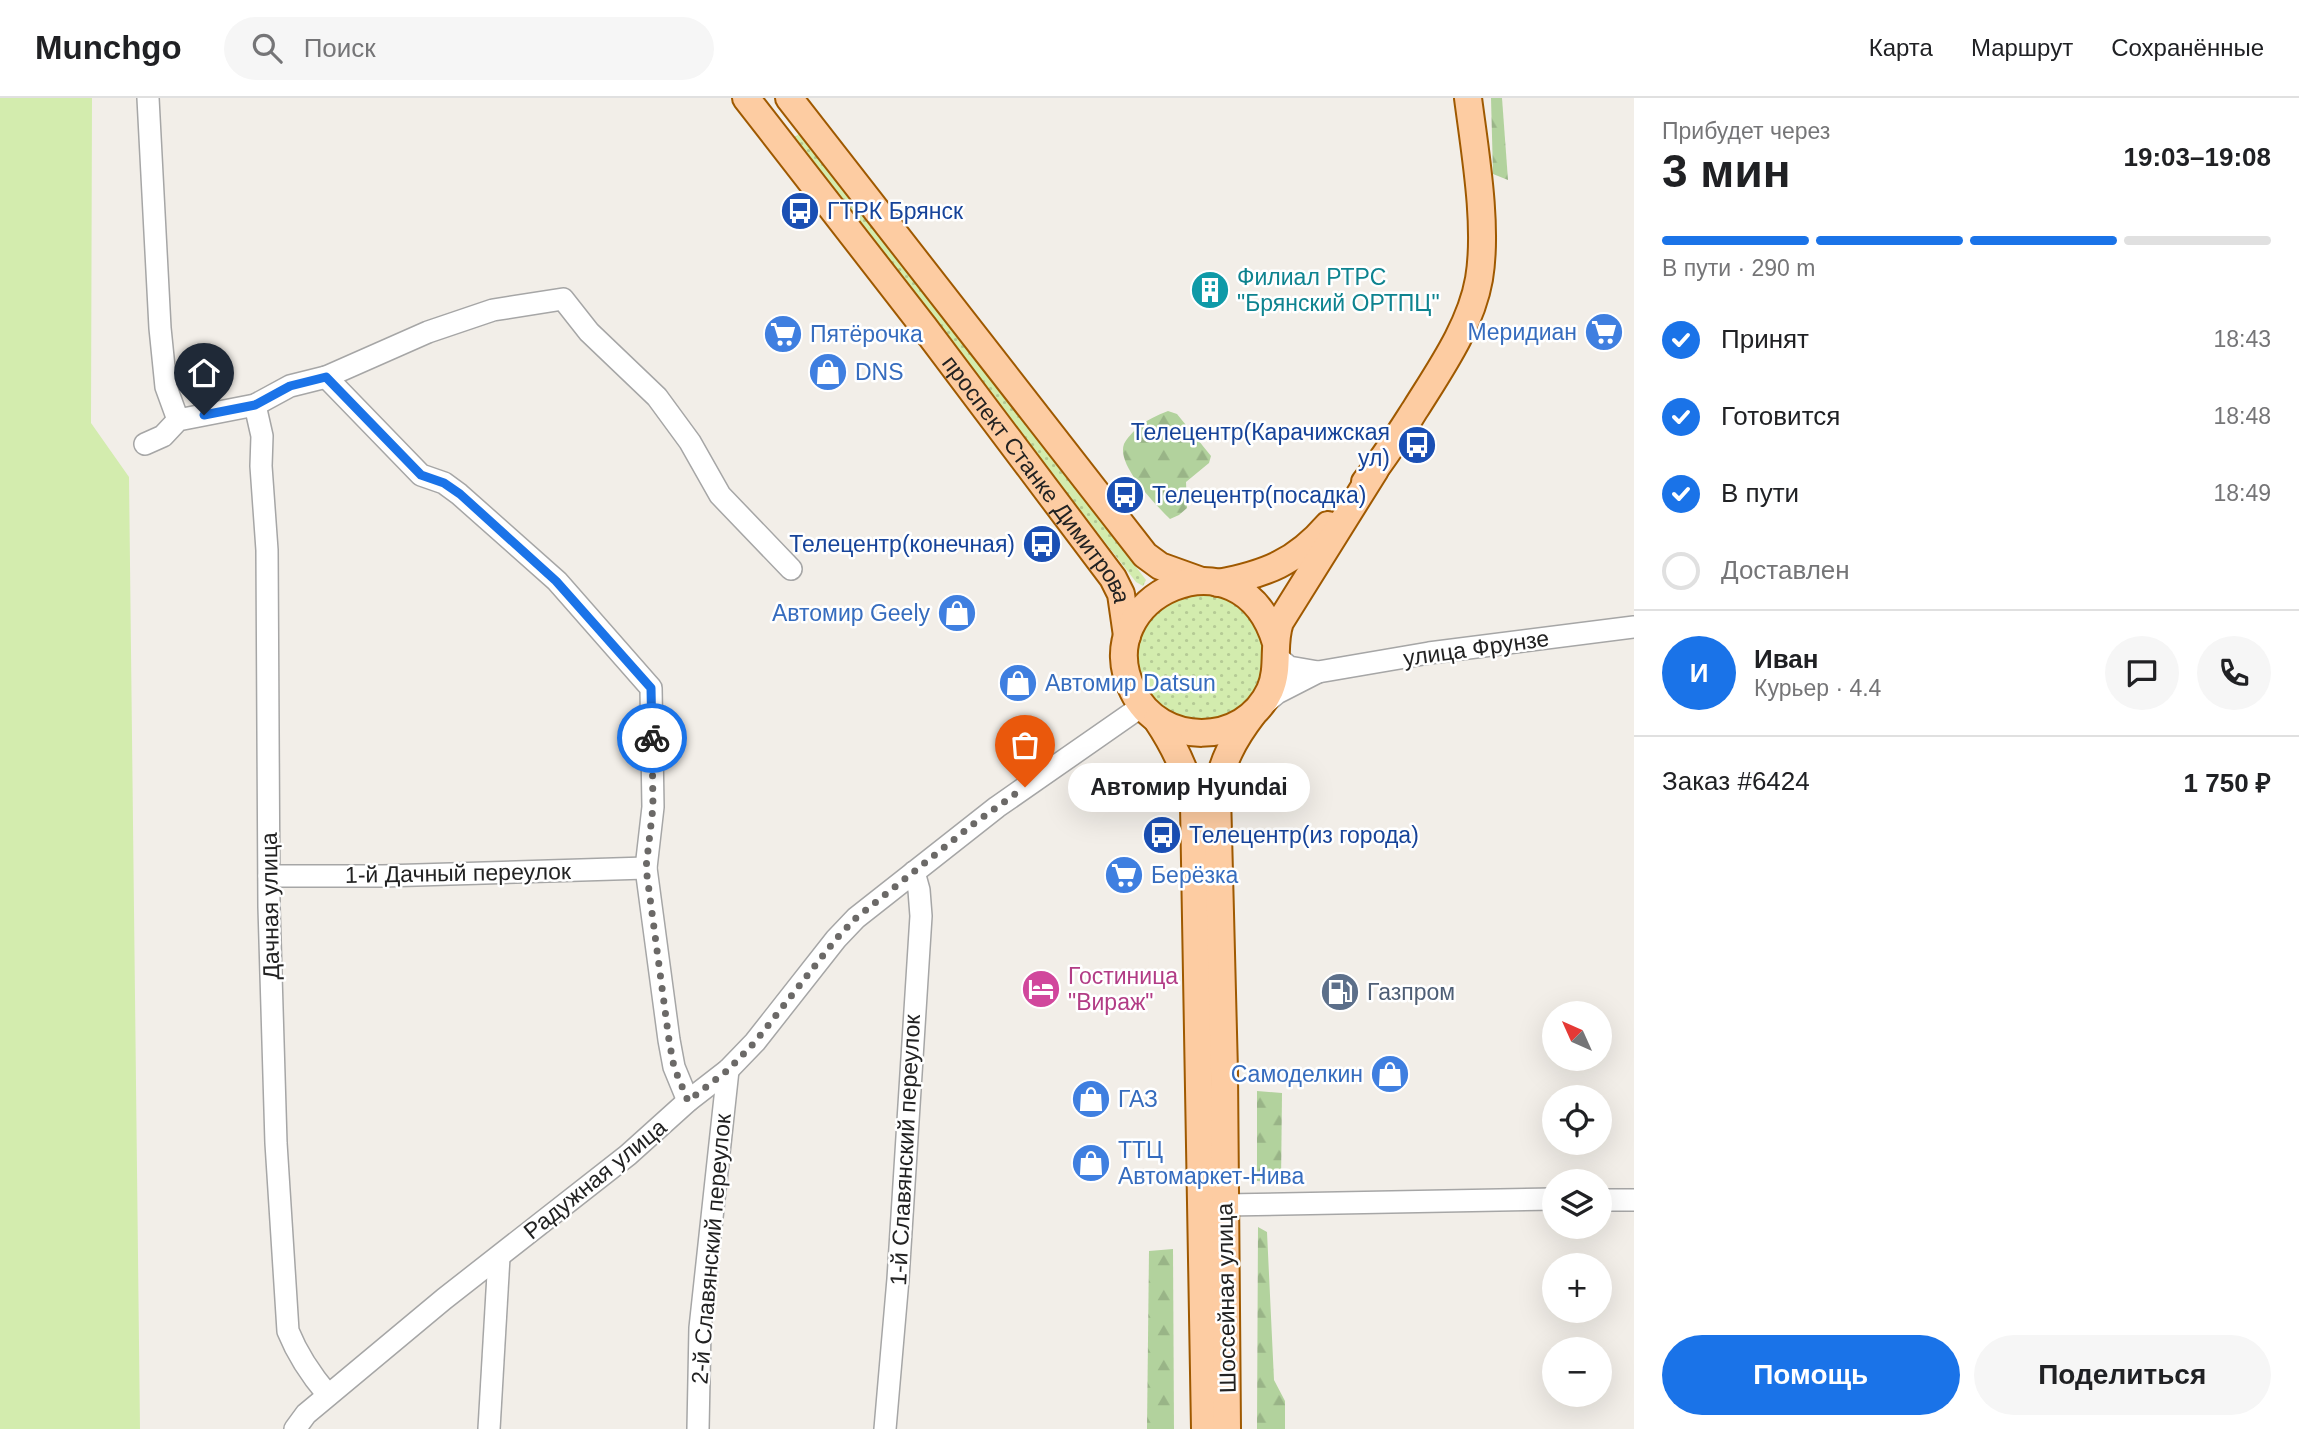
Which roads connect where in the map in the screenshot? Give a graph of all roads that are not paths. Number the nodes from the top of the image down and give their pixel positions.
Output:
1 (148, 98) edge
2 (746, 98) edge
3 (788, 98) edge
4 (1468, 98) edge
5 (762, 119) junction
6 (326, 377) junction
7 (255, 405) junction
8 (178, 420) junction
9 (145, 444) dead end
10 (1375, 470) junction
11 (791, 569) dead end
12 (1209, 582) junction
13 (1634, 627) edge
14 (1127, 636) junction
15 (1277, 650) junction
16 (1318, 672) junction
17 (1150, 713) junction
18 (1253, 713) junction
19 (646, 868) junction
20 (914, 872) junction
21 (269, 876) junction
22 (728, 1070) junction
23 (688, 1101) junction
24 (1542, 1199) edge
25 (1612, 1200) edge
26 (1634, 1200) edge
27 (1225, 1205) junction
28 (499, 1256) junction
29 (328, 1395) junction
30 (295, 1429) edge
31 (489, 1429) edge
32 (698, 1429) edge
33 (885, 1429) edge
34 (1205, 1429) edge
35 (1227, 1429) edge

1 - 8 street
2 - 5 main road, проспект Станке Димитрова
3 - 5 main road
3 - 12 main road, проспект Станке Димитрова
4 - 10 main road
5 - 14 main road, проспект Станке Димитрова
6 - 7 street
6 - 11 street
6 - 19 street
7 - 8 street
7 - 21 street, Дачная улица
8 - 9 street
10 - 12 main road
10 - 15 main road
12 - 14 main road
12 - 15 main road
13 - 16 street, улица Фрунзе
14 - 17 main road
15 - 16 street
15 - 18 main road
16 - 18 street
17 - 18 main road
17 - 20 street, Радужная улица
17 - 34 main road, Шоссейная улица
18 - 27 main road, Шоссейная улица
19 - 21 street, 1-й Дачный переулок
19 - 23 street
20 - 22 street, Радужная улица
20 - 33 street, 1-й Славянский переулок
21 - 29 street, Дачная улица
22 - 23 street, Радужная улица
22 - 32 street, 2-й Славянский переулок
23 - 28 street, Радужная улица
24 - 27 street
25 - 26 street
27 - 35 main road, Шоссейная улица
28 - 29 street, Радужная улица
28 - 31 street
29 - 30 street, Радужная улица

